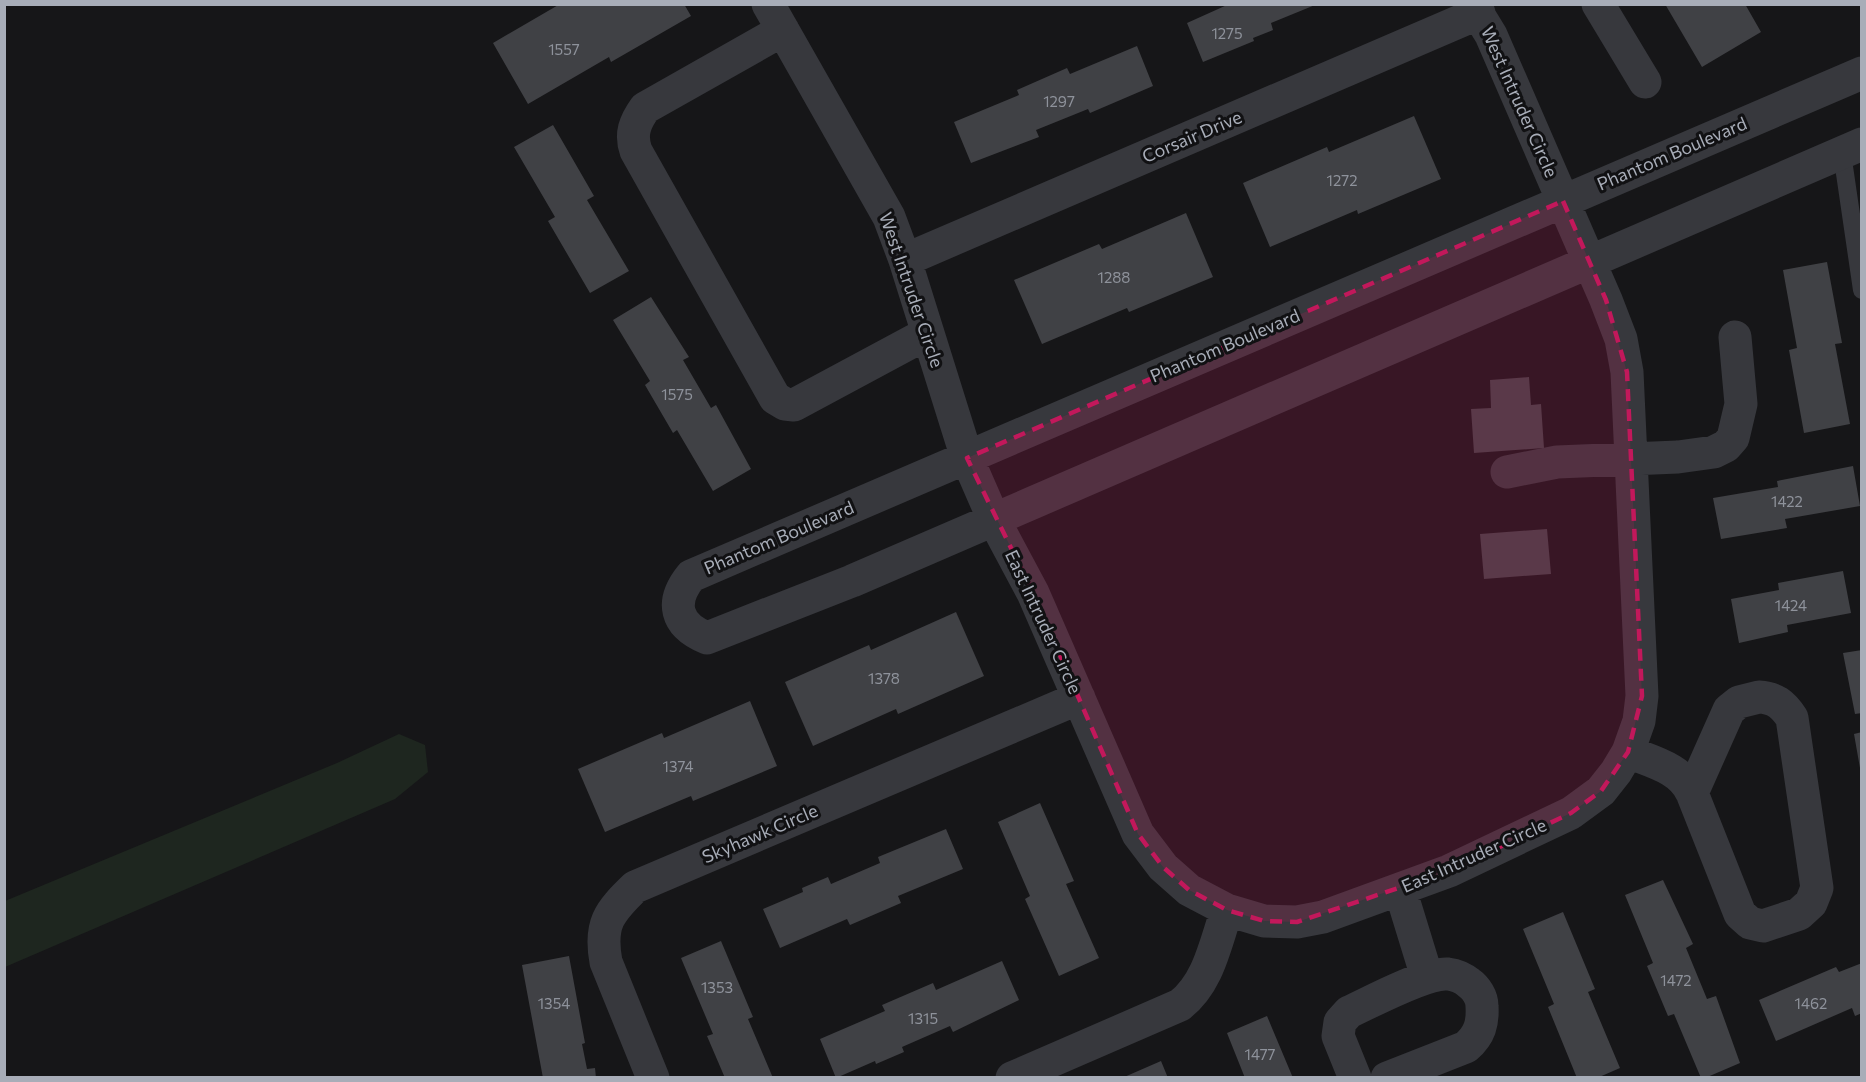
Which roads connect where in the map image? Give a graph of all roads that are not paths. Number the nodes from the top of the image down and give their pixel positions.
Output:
1 (1598, 4) edge
2 (1475, 9) edge
3 (776, 17) edge
4 (1862, 73) edge
5 (1645, 82) dead end
6 (1852, 148) edge
7 (1563, 201) junction
8 (905, 260) junction
9 (1589, 262) junction
10 (1862, 290) edge
11 (927, 333) junction
12 (1735, 337) dead end
13 (967, 458) junction
14 (1632, 459) junction
15 (1507, 472) dead end
16 (994, 520) junction
17 (1079, 698) junction
18 (1628, 752) junction
19 (1692, 793) junction
20 (1400, 889) junction
21 (1227, 910) junction
22 (1428, 977) junction
23 (1049, 1070) edge
24 (652, 1077) edge
25 (1012, 1077) edge
26 (1355, 1077) edge
27 (1387, 1077) edge

1 - 5 street
2 - 7 street, West Intruder Circle
2 - 8 street, Corsair Drive
3 - 8 street, West Intruder Circle
3 - 11 street
4 - 7 street, Phantom Boulevard
6 - 9 street, Phantom Boulevard
6 - 10 lane
7 - 9 street, East Intruder Circle
7 - 13 street, Phantom Boulevard
8 - 11 street, West Intruder Circle
9 - 14 street, East Intruder Circle
9 - 16 street, Phantom Boulevard
11 - 13 street, West Intruder Circle
12 - 14 street
13 - 16 street, East Intruder Circle
13 - 16 street, Phantom Boulevard
14 - 15 street
14 - 18 street, East Intruder Circle
16 - 17 street, East Intruder Circle
17 - 21 street, East Intruder Circle
17 - 24 street, Skyhawk Circle
18 - 19 street
18 - 20 street, East Intruder Circle
19 - 19 street
20 - 21 street, East Intruder Circle
20 - 22 street
21 - 23 street
22 - 26 street
22 - 27 street
23 - 25 street

